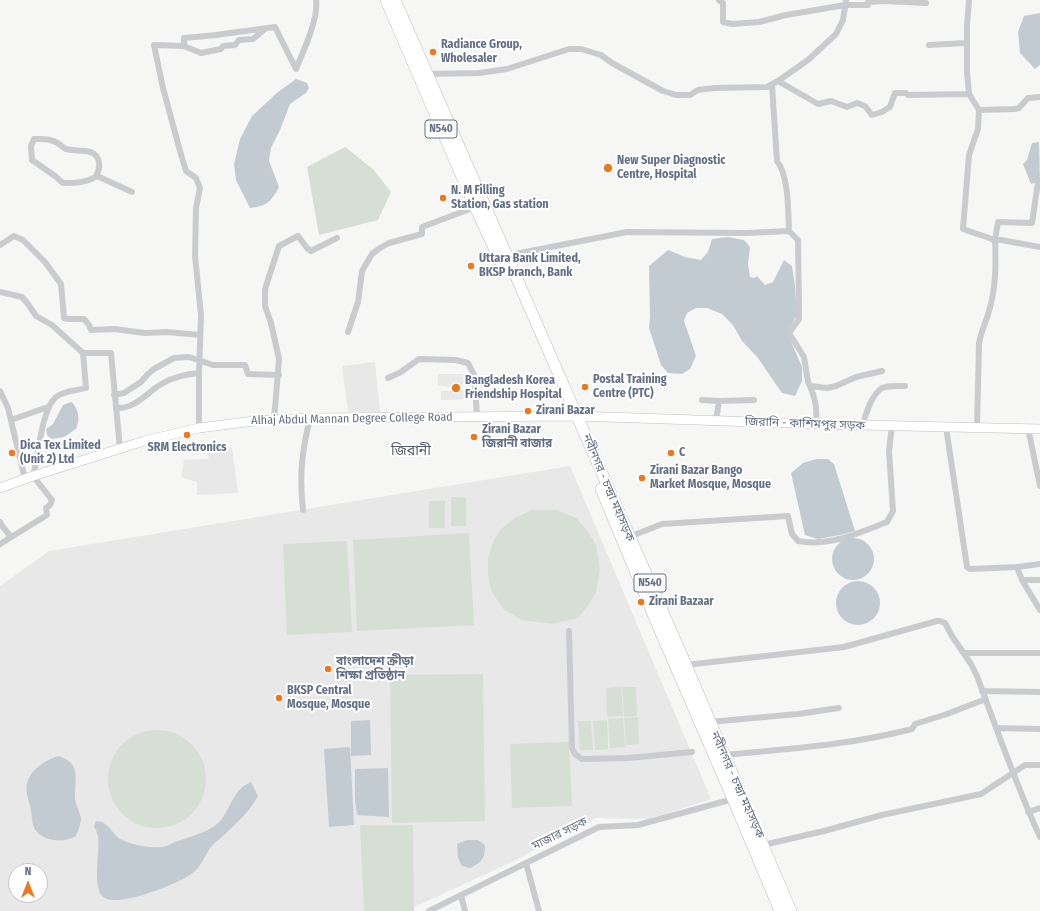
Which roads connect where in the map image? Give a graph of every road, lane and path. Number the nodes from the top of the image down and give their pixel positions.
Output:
1 (316, 0) edge
2 (386, 0) edge
3 (395, 0) edge
4 (719, 0) edge
5 (969, 0) edge
6 (846, 2) edge
7 (926, 3) dead end
8 (267, 28) junction
9 (966, 43) junction
10 (929, 45) dead end
11 (184, 46) junction
12 (427, 74) junction
13 (778, 81) junction
14 (772, 85) junction
15 (969, 94) junction
16 (1040, 97) edge
17 (979, 110) junction
18 (96, 176) junction
19 (1038, 182) dead end
20 (132, 192) dead end
21 (475, 207) junction
22 (789, 231) junction
23 (337, 238) dead end
24 (995, 240) junction
25 (0, 245) edge
26 (1040, 247) edge
27 (502, 257) junction
28 (0, 292) edge
29 (348, 332) dead end
30 (200, 336) junction
31 (83, 353) junction
32 (200, 361) junction
33 (882, 371) dead end
34 (199, 373) junction
35 (278, 374) junction
36 (388, 378) dead end
37 (810, 386) junction
38 (905, 386) dead end
39 (0, 390) edge
40 (114, 395) junction
41 (702, 400) dead end
42 (754, 400) dead end
43 (719, 401) junction
44 (48, 407) junction
45 (116, 408) junction
46 (477, 416) junction
47 (574, 416) junction
48 (310, 418) junction
49 (11, 420) junction
50 (274, 420) junction
51 (716, 421) junction
52 (816, 424) junction
53 (863, 425) junction
54 (892, 426) junction
55 (946, 427) junction
56 (978, 427) junction
57 (199, 428) junction
58 (1028, 428) junction
59 (1040, 429) edge
60 (120, 449) junction
61 (29, 478) junction
62 (1040, 486) edge
63 (0, 488) edge
64 (303, 510) dead end
65 (0, 522) edge
66 (11, 536) junction
67 (629, 537) junction
68 (0, 544) edge
69 (1040, 564) edge
70 (1017, 567) junction
71 (1022, 580) junction
72 (1040, 580) edge
73 (1040, 610) edge
74 (570, 631) dead end
75 (964, 653) junction
76 (1040, 653) edge
77 (686, 665) junction
78 (982, 691) junction
79 (1040, 692) edge
80 (986, 699) junction
81 (839, 708) dead end
82 (709, 722) junction
83 (996, 728) junction
84 (1040, 729) edge
85 (692, 752) dead end
86 (724, 755) junction
87 (1040, 765) edge
88 (1013, 773) junction
89 (733, 799) junction
90 (1040, 808) edge
91 (1028, 812) junction
92 (1040, 837) edge
93 (763, 845) junction
94 (526, 863) junction
95 (461, 895) junction
96 (429, 911) edge
97 (465, 911) edge
98 (539, 911) edge
99 (780, 911) edge
100 (791, 911) edge

1 - 8 street
2 - 21 highway, নবীনগর - চন্দ্রা মহাসড়ক / N540
3 - 12 highway, নবীনগর - চন্দ্রা মহাসড়ক / N540
4 - 6 street
5 - 9 street
6 - 7 street
6 - 13 street
8 - 11 street
8 - 11 street
9 - 10 street
9 - 15 street
11 - 30 street
12 - 14 street
12 - 27 highway, নবীনগর - চন্দ্রা মহাসড়ক / N540
13 - 14 street
13 - 15 street
14 - 22 street
15 - 17 street
16 - 17 street
17 - 24 street
18 - 18 street
18 - 20 street
19 - 24 street
21 - 27 highway, নবীনগর - চন্দ্রা মহাসড়ক / N540
21 - 29 street
22 - 27 street
22 - 37 street
23 - 35 street
24 - 26 street
24 - 56 street
25 - 30 street
27 - 47 highway, নবীনগর - চন্দ্রা মহাসড়ক / N540
28 - 31 street
30 - 32 street
31 - 40 street
31 - 44 street
32 - 34 street
32 - 35 street
32 - 40 street
33 - 37 street
34 - 45 street
34 - 57 street
35 - 50 street
36 - 46 street
37 - 52 street
38 - 53 street
39 - 49 street
40 - 45 street
41 - 43 street
42 - 43 street
43 - 51 street
44 - 49 street
44 - 61 street
45 - 60 street
46 - 47 street, Alhaj Abdul Mannan Degree College Road
46 - 48 street, Alhaj Abdul Mannan Degree College Road
47 - 51 street, জিরানি - কাশিমপুর সড়ক
47 - 67 highway, নবীনগর - চন্দ্রা মহাসড়ক / N540
47 - 89 highway, নবীনগর - চন্দ্রা মহাসড়ক / N540
48 - 50 street, Alhaj Abdul Mannan Degree College Road
48 - 64 street
49 - 61 street
50 - 57 street, Alhaj Abdul Mannan Degree College Road
51 - 52 street, জিরানি - কাশিমপুর সড়ক
52 - 53 street, জিরানি - কাশিমপুর সড়ক
53 - 54 street, জিরানি - কাশিমপুর সড়ক
54 - 55 street, জিরানি - কাশিমপুর সড়ক
54 - 67 street
55 - 56 street, জিরানি - কাশিমপুর সড়ক
55 - 70 street
56 - 58 street, জিরানি - কাশিমপুর সড়ক
57 - 60 street, Alhaj Abdul Mannan Degree College Road
58 - 59 street, জিরানি - কাশিমপুর সড়ক
58 - 62 street
60 - 61 street, Alhaj Abdul Mannan Degree College Road
61 - 63 street, Alhaj Abdul Mannan Degree College Road
61 - 66 street
65 - 66 street
66 - 68 street
67 - 77 highway, নবীনগর - চন্দ্রা মহাসড়ক / N540
69 - 70 street
70 - 71 street
71 - 72 street
71 - 73 street
74 - 85 street
75 - 76 street
75 - 77 street
75 - 78 street
77 - 82 highway, নবীনগর - চন্দ্রা মহাসড়ক / N540
78 - 79 street
78 - 80 street
80 - 83 street
80 - 86 street
81 - 82 street
82 - 86 highway, নবীনগর - চন্দ্রা মহাসড়ক / N540
83 - 84 street
83 - 88 street
86 - 93 highway, নবীনগর - চন্দ্রা মহাসড়ক / N540
87 - 88 street
88 - 91 street
88 - 93 street
89 - 94 street, মাজার সড়ক
89 - 99 highway, নবীনগর - চন্দ্রা মহাসড়ক / N540
90 - 91 street
91 - 92 street
93 - 100 highway, নবীনগর - চন্দ্রা মহাসড়ক / N540
94 - 95 street, মাজার সড়ক
94 - 98 street
95 - 96 street, মাজার সড়ক
95 - 97 street

